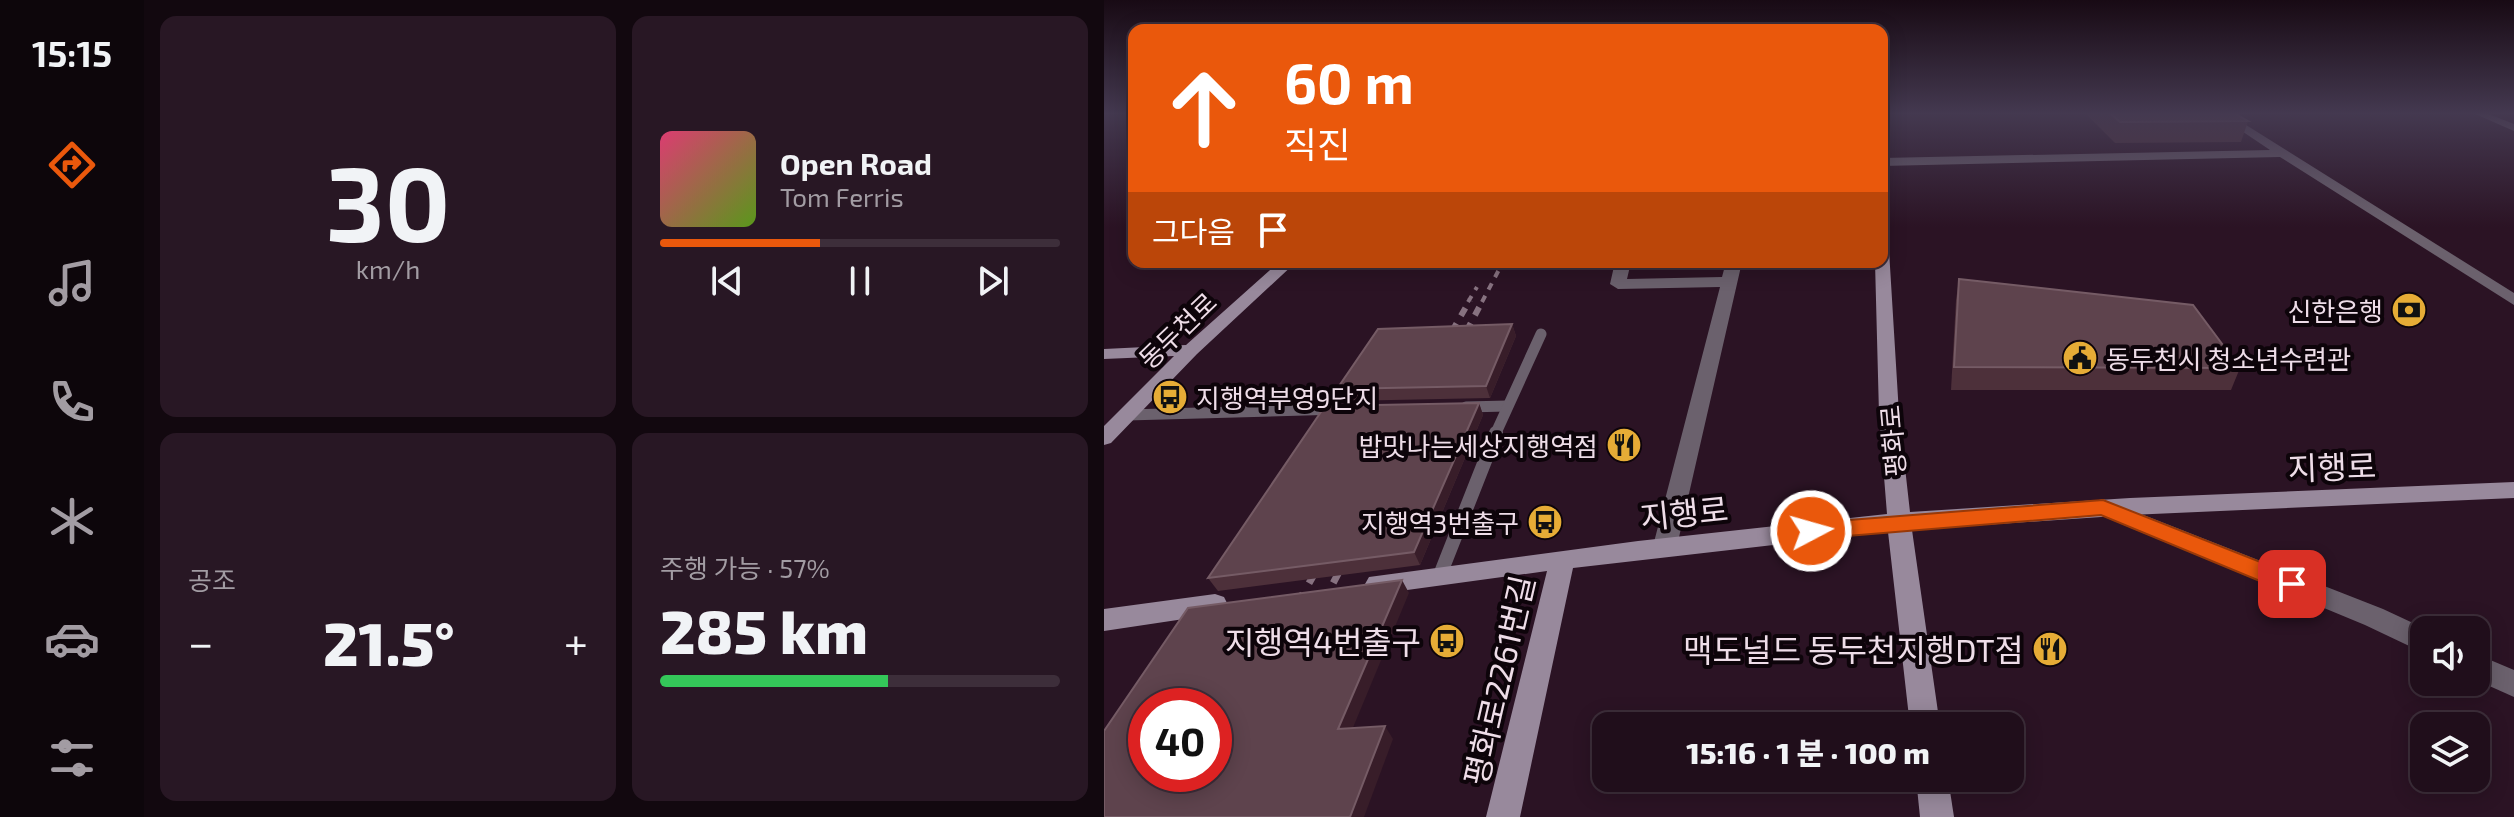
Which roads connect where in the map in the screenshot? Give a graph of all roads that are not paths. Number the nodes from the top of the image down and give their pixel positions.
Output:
1 (2281, 151) edge
2 (2284, 153) junction
3 (1888, 162) edge
4 (1281, 268) edge
5 (1622, 268) edge
6 (1883, 268) edge
7 (1733, 272) edge
8 (2514, 300) edge
9 (1541, 334) dead end
10 (1191, 350) junction
11 (1104, 354) edge
12 (1507, 406) junction
13 (1447, 407) edge
14 (1357, 409) edge
15 (1127, 415) junction
16 (1104, 438) edge
17 (2514, 490) edge
18 (2103, 507) junction
19 (1899, 522) junction
20 (1665, 546) junction
21 (1562, 560) junction
22 (1440, 575) junction
23 (1349, 587) edge
24 (1242, 602) edge
25 (1104, 620) edge
26 (2410, 634) edge
27 (2490, 673) edge
28 (2514, 684) edge
29 (1923, 712) edge
30 (1934, 792) edge
31 (1503, 817) edge
32 (1937, 817) edge

1 - 2 street
2 - 3 street
2 - 8 street
4 - 10 street, 동두천로
5 - 7 street
6 - 19 street, 평화로
7 - 20 street
9 - 12 lane
10 - 11 street
10 - 15 street, 동두천로
12 - 13 lane
12 - 22 lane
14 - 15 lane
15 - 16 street, 동두천로
17 - 18 street, 지행로
18 - 19 street, 지행로
18 - 26 street
19 - 20 street, 지행로
19 - 29 street, 평화로
20 - 21 street, 지행로
21 - 22 street, 지행로
21 - 31 street, 평화로2261번길
22 - 23 street, 지행로
24 - 25 street
27 - 28 street
30 - 32 street

